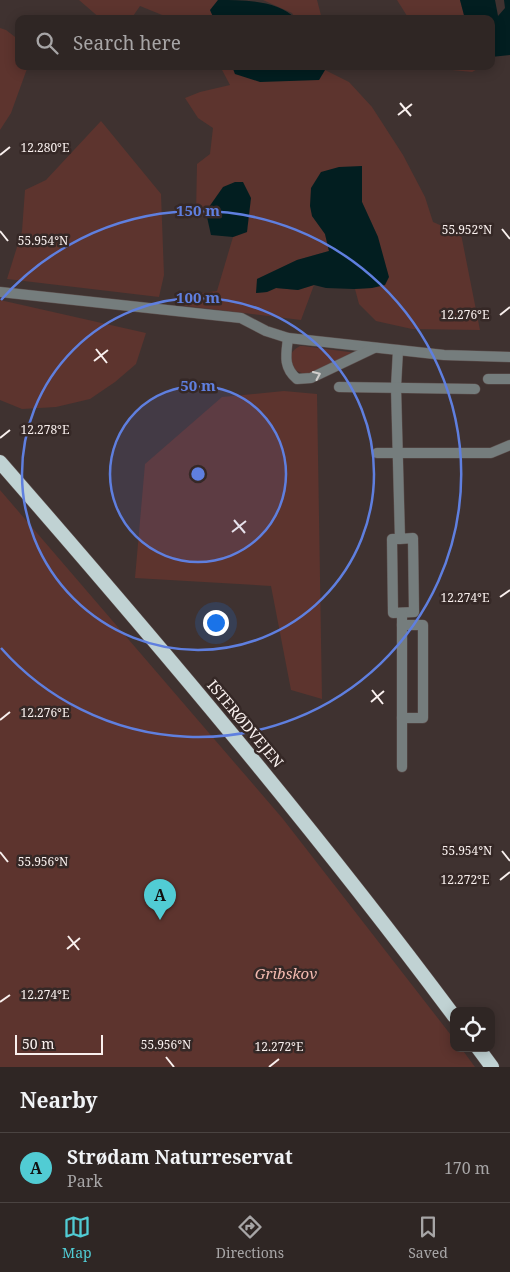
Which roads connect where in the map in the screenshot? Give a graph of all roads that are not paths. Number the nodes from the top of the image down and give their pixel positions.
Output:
1 (0, 292) edge
2 (288, 338) junction
3 (375, 348) junction
4 (398, 350) junction
5 (510, 357) edge
6 (488, 379) dead end
7 (510, 379) edge
8 (339, 387) dead end
9 (396, 387) junction
10 (475, 388) dead end
11 (510, 445) edge
12 (377, 453) dead end
13 (398, 453) junction
14 (0, 462) edge
15 (400, 538) junction
16 (402, 613) junction
17 (402, 626) junction
18 (402, 718) junction
19 (402, 767) dead end
20 (450, 1011) edge
21 (481, 1052) edge
22 (492, 1067) edge

1 - 2 street
2 - 3 street
2 -> 3 street
3 - 4 street
4 - 5 street
4 - 9 street
6 - 7 street
8 - 9 street
9 - 10 street
9 - 13 street
11 - 13 street
12 - 13 street
13 - 15 street
14 - 20 highway, ISTERØDVEJEN
15 - 16 street
15 - 16 street
16 - 17 street
17 - 18 street
17 - 18 street
18 - 19 street
21 - 22 highway

